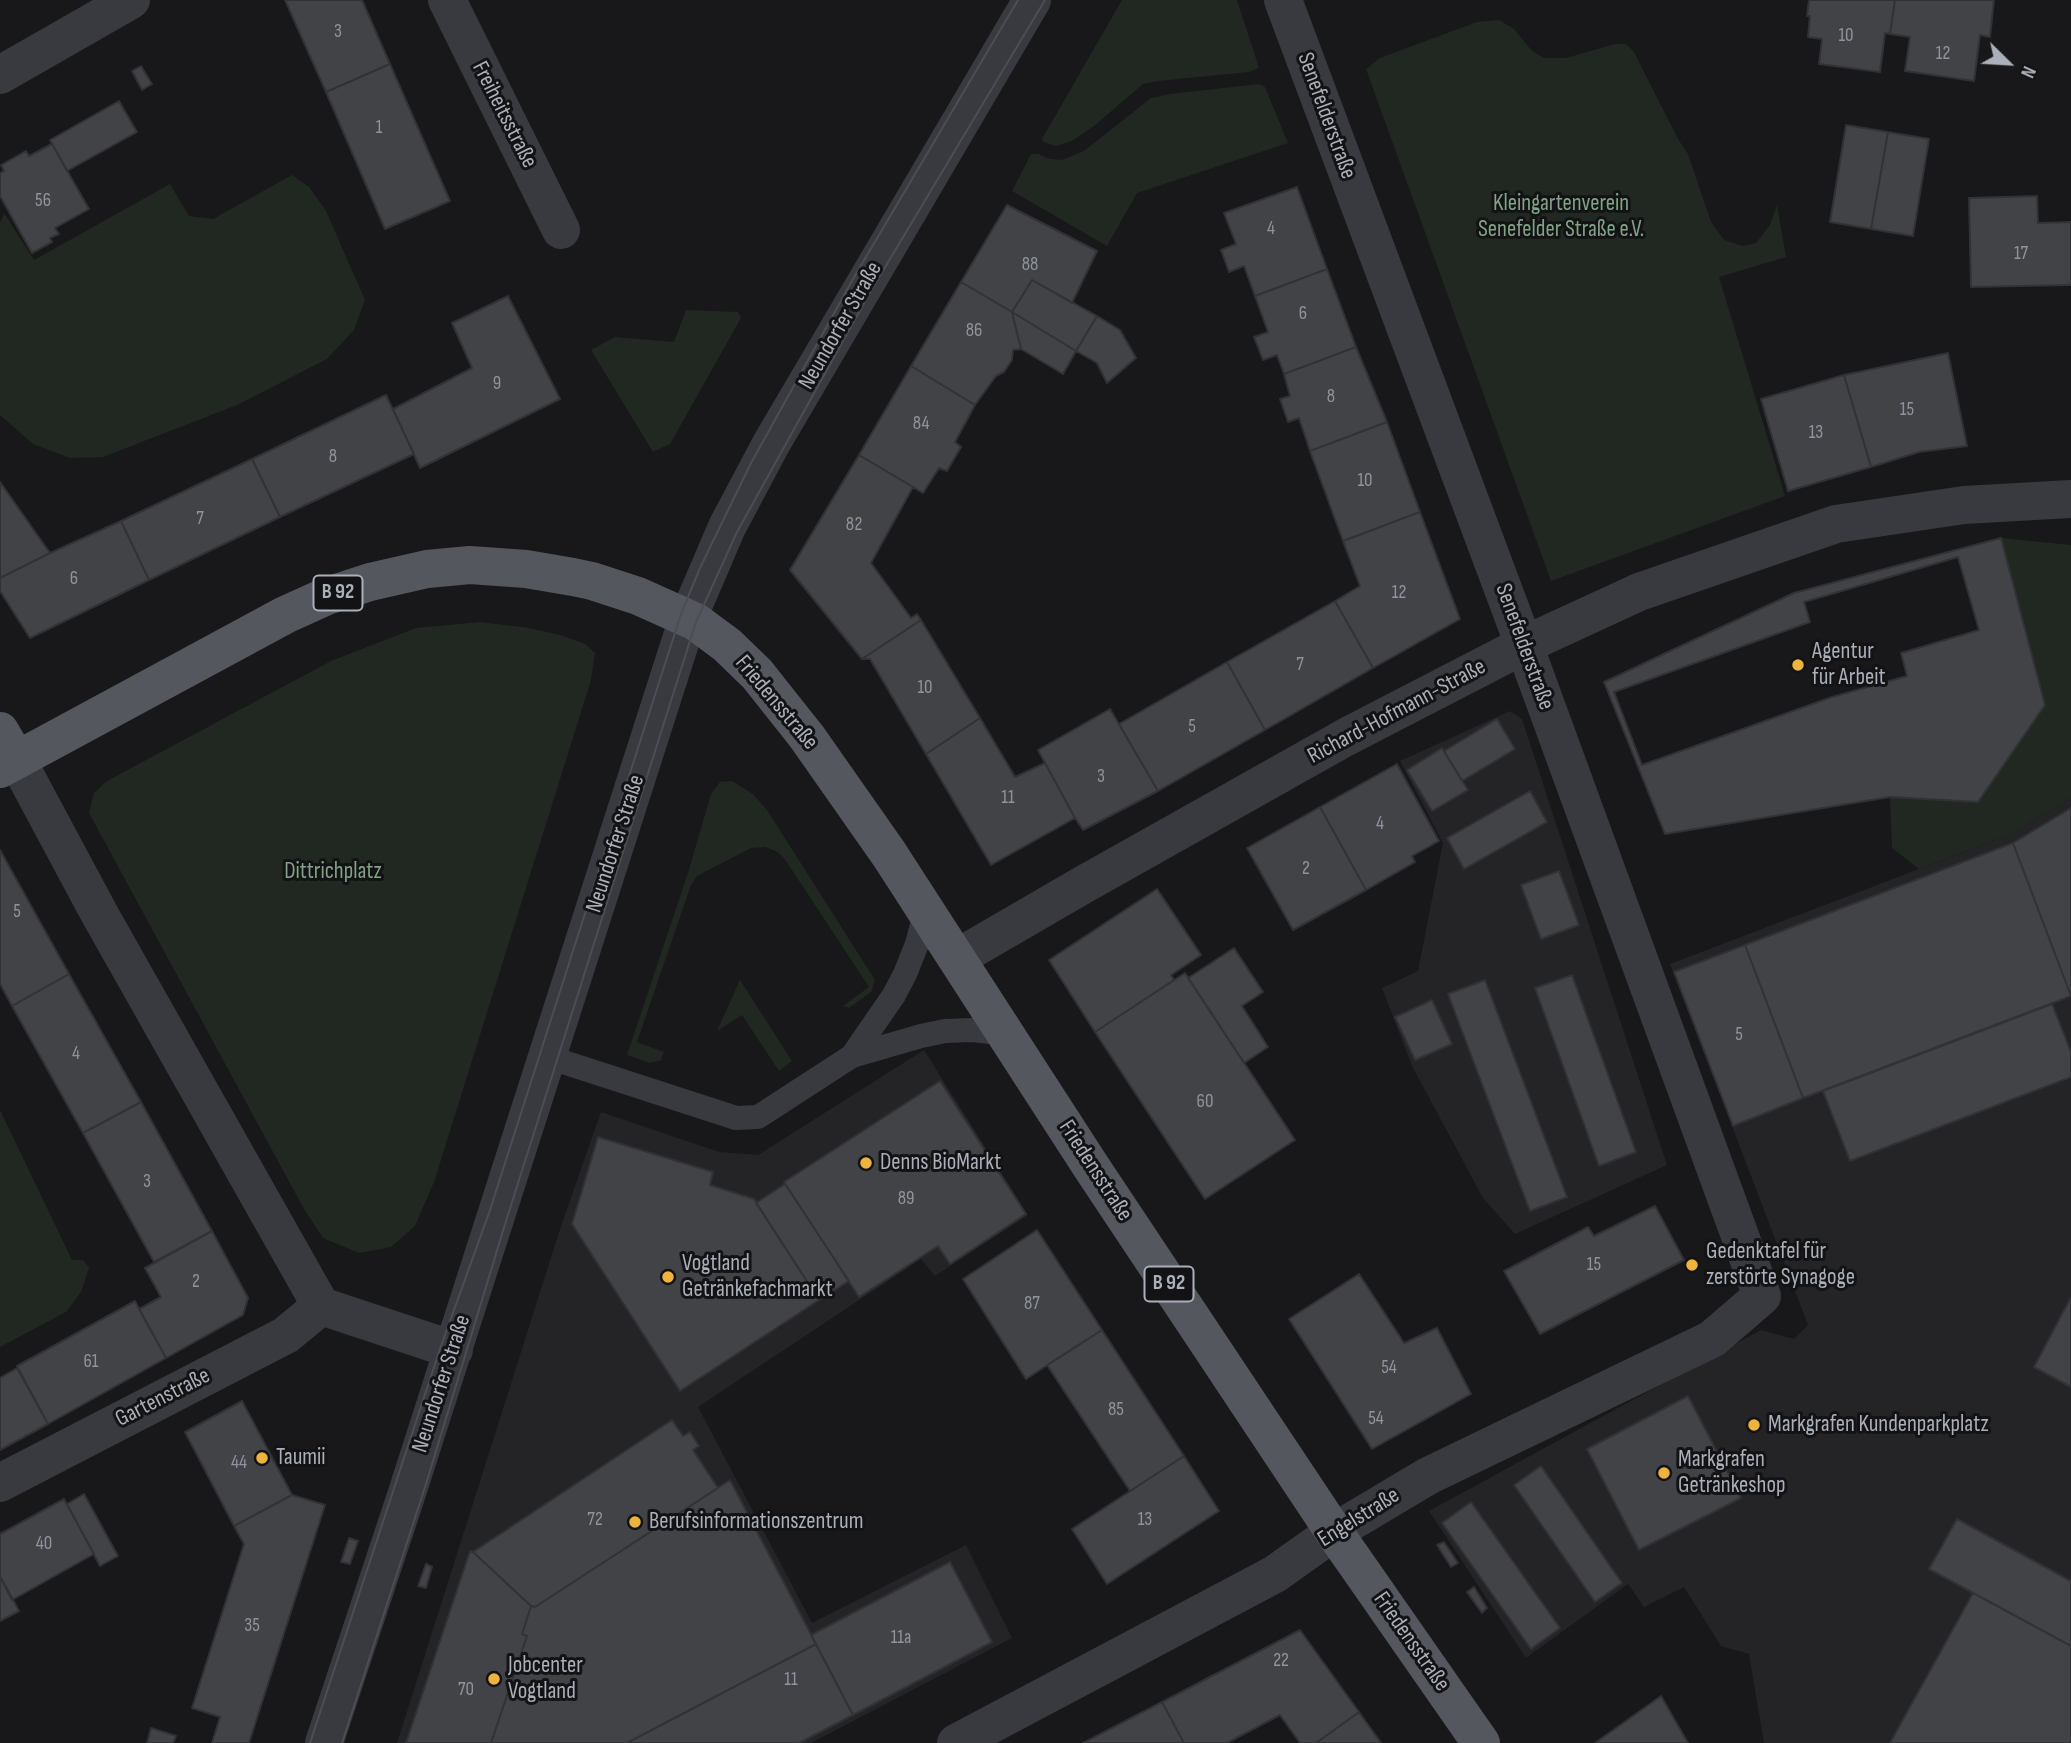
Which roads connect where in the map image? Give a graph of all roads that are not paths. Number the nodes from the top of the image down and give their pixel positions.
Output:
1 (131, 0) edge
2 (447, 0) edge
3 (1032, 0) edge
4 (1283, 0) edge
5 (0, 75) edge
6 (561, 230) dead end
7 (2071, 499) edge
8 (688, 618) junction
9 (1524, 645) junction
10 (6, 753) edge
11 (926, 910) junction
12 (957, 958) junction
13 (1007, 1034) junction
14 (852, 1056) junction
15 (548, 1057) junction
16 (1762, 1296) joint
17 (321, 1306) junction
18 (454, 1350) junction
19 (0, 1483) edge
20 (1335, 1532) junction
21 (324, 1743) edge
22 (956, 1743) edge
23 (1481, 1743) edge

1 - 5 street
2 - 6 street, Freiheitsstraße
3 - 8 street, Neundorfer Straße
4 - 9 street, Senefelderstraße
7 - 9 street, Richard-Hofmann-Straße
8 - 10 main road, B 92
8 - 11 main road, Friedensstraße / B 92
8 - 15 street, Neundorfer Straße
9 - 12 street, Richard-Hofmann-Straße
9 - 16 street, Senefelderstraße
10 - 17 street
11 - 12 main road, Friedensstraße / B 92
11 - 14 lane
12 - 13 main road, Friedensstraße / B 92
13 - 14 lane
13 - 20 main road, Friedensstraße / B 92
14 - 15 lane
15 - 18 street, Neundorfer Straße
16 - 20 street, Engelstraße
17 - 18 street
17 - 19 street, Gartenstraße
18 - 21 street, Neundorfer Straße
20 - 22 street, Engelstraße
20 - 23 main road, Friedensstraße / B 92

